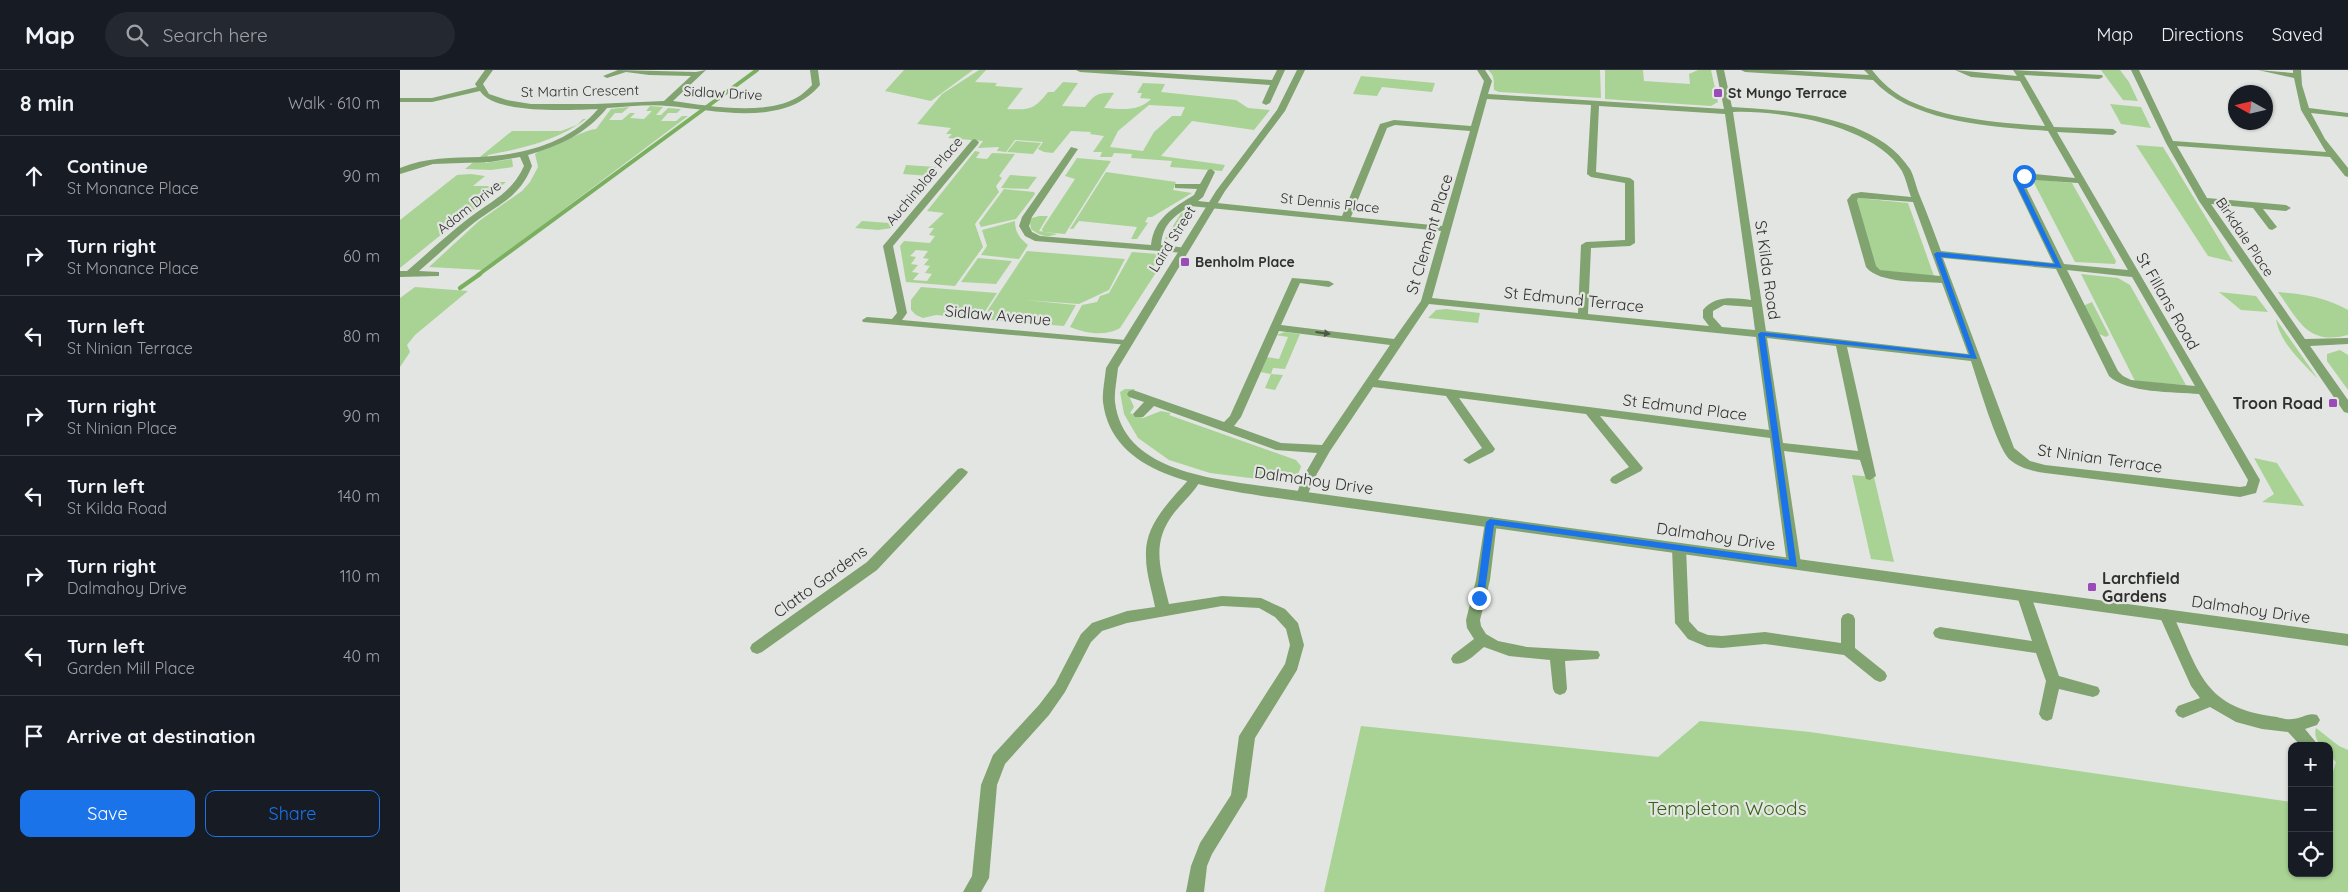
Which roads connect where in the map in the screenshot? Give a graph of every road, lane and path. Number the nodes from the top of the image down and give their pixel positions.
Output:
1 (489, 70) edge
2 (626, 70) edge
3 (814, 70) edge
4 (1080, 70) edge
5 (1281, 70) edge
6 (1300, 70) edge
7 (1481, 70) edge
8 (1720, 70) edge
9 (1745, 70) edge
10 (1868, 70) edge
11 (1959, 70) edge
12 (2135, 70) edge
13 (2262, 70) edge
14 (700, 72) edge
15 (1139, 72) edge
16 (2297, 73) edge
17 (2019, 74) edge
18 (607, 76) dead end
19 (2099, 77) dead end
20 (1873, 78) junction
21 (1275, 83) junction
22 (479, 89) junction
23 (1484, 96) junction
24 (402, 102) edge
25 (1266, 103) dead end
26 (1595, 103) junction
27 (666, 104) junction
28 (605, 105) junction
29 (1729, 110) junction
30 (2305, 110) junction
31 (2348, 115) edge
32 (2051, 128) junction
33 (1475, 129) junction
34 (2113, 132) dead end
35 (975, 142) dead end
36 (2170, 142) junction
37 (1074, 148) dead end
38 (524, 153) junction
39 (2333, 155) junction
40 (400, 171) edge
41 (1211, 172) dead end
42 (2348, 174) edge
43 (2081, 181) junction
44 (1178, 186) dead end
45 (1203, 188) junction
46 (1918, 200) junction
47 (2204, 200) junction
48 (1188, 203) junction
49 (1211, 205) junction
50 (2256, 206) junction
51 (2286, 208) dead end
52 (1345, 219) junction
53 (2272, 227) dead end
54 (1447, 229) junction
55 (1156, 248) junction
56 (1184, 250) junction
57 (1937, 254) junction
58 (2059, 266) junction
59 (405, 274) edge
60 (435, 274) dead end
61 (2135, 274) junction
62 (1947, 280) junction
63 (1330, 284) dead end
64 (1426, 301) junction
65 (1757, 304) junction
66 (1583, 316) junction
67 (867, 320) dead end
68 (895, 322) junction
69 (1275, 327) junction
70 (1719, 330) junction
71 (1761, 334) junction
72 (2348, 342) edge
73 (1125, 343) junction
74 (1398, 343) junction
75 (1840, 343) junction
76 (2302, 343) junction
77 (1975, 358) junction
78 (1370, 384) junction
79 (2203, 391) junction
80 (1133, 394) dead end
81 (1451, 395) junction
82 (1152, 401) junction
83 (2348, 410) edge
84 (1590, 412) junction
85 (1139, 414) dead end
86 (1226, 428) junction
87 (1121, 437) joint
88 (1777, 440) junction
89 (1325, 449) junction
90 (1865, 456) junction
91 (1469, 460) dead end
92 (962, 472) dead end
93 (1870, 476) dead end
94 (1195, 480) junction
95 (1616, 480) dead end
96 (2252, 490) joint
97 (1302, 496) junction
98 (1490, 522) junction
99 (1679, 548) junction
100 (1794, 564) junction
101 (2024, 596) junction
102 (1163, 611) junction
103 (2166, 615) junction
104 (1848, 619) dead end
105 (1940, 633) dead end
106 (1482, 640) junction
107 (2348, 640) edge
108 (757, 648) dead end
109 (2040, 648) junction
110 (1848, 650) junction
111 (1557, 653) junction
112 (1593, 655) dead end
113 (1458, 659) dead end
114 (1880, 676) dead end
115 (2053, 681) junction
116 (1560, 689) dead end
117 (2093, 691) dead end
118 (2211, 700) junction
119 (2183, 712) dead end
120 (2047, 714) dead end
121 (2312, 720) dead end
122 (2292, 726) junction
123 (2307, 742) edge
124 (972, 892) edge
125 (1196, 892) edge

1 - 22 street
2 - 14 street, St Martin Crescent
2 - 18 street, St Martin Crescent
3 - 27 street, Sidlaw Drive
4 - 15 street
5 - 21 street
6 - 49 street, Laird Street
7 - 23 street, St Clement Place
8 - 29 street, St Kilda Road
9 - 20 street
10 - 20 street
11 - 17 street
12 - 36 street, Birkdale Place
13 - 16 street
14 - 27 street, St Martin Crescent
15 - 21 street
16 - 30 street
17 - 19 street
17 - 32 street, St Fillans Road
20 - 32 street
21 - 25 street
22 - 24 street
22 - 28 street, St Martin Crescent
23 - 26 street
23 - 33 street, St Clement Place
26 - 29 street
26 - 66 street
27 - 28 street, St Martin Crescent
28 - 38 street
29 - 46 street, St Ninian Terrace
29 - 65 street, St Kilda Road
30 - 31 street
30 - 39 street
32 - 34 street
32 - 43 street, St Fillans Road
33 - 52 street
33 - 54 street, St Clement Place
35 - 68 street, Auchinblae Place
36 - 39 street
36 - 47 street, Birkdale Place
37 - 55 street
38 - 40 street
38 - 59 street, Adam Drive
39 - 42 street
41 - 45 street
43 - 58 street
43 - 61 street, St Fillans Road
44 - 45 street
45 - 48 street
46 - 57 street, St Ninian Terrace
46 - 62 street
47 - 50 street
47 - 76 street, Birkdale Place
48 - 49 street
48 - 55 street
49 - 52 street, St Dennis Place
49 - 56 street, Laird Street
50 - 51 street
50 - 53 street
52 - 54 street, St Dennis Place
54 - 64 street, St Clement Place
55 - 56 street
56 - 73 street, Laird Street
57 - 58 street
57 - 62 street, St Ninian Terrace
58 - 61 street
58 - 79 street
59 - 60 street, Adam Drive
61 - 79 street, St Fillans Road
62 - 77 street, St Ninian Terrace
63 - 69 street
64 - 66 street, St Edmund Terrace
64 - 74 street, St Clement Place
65 - 70 street
65 - 71 street, St Kilda Road
66 - 70 street, St Edmund Terrace
67 - 68 street, Sidlaw Avenue
68 - 73 street, Sidlaw Avenue
69 -> 74 street
69 - 86 street
70 - 71 street, St Edmund Terrace
71 - 75 street, St Edmund Terrace
71 - 88 street, St Kilda Road
72 - 76 street
73 - 87 street, Laird Street
74 - 78 street, St Clement Place
75 - 77 street, St Edmund Terrace
75 - 90 street
76 - 83 street, Birkdale Place
77 - 96 street, St Ninian Terrace
78 - 81 street, St Edmund Place
78 - 89 street, St Clement Place
79 - 96 street, St Fillans Road
80 - 82 street, Dalmahoy Drive
81 - 84 street, St Edmund Place
81 - 91 street
82 - 85 street
82 - 86 street, Dalmahoy Drive
84 - 88 street, St Edmund Place
84 - 95 street
86 - 89 street, Dalmahoy Drive
87 - 94 street, Dalmahoy Drive
88 - 90 street, St Edmund Place
88 - 100 street, St Kilda Road
89 - 97 street, St Clement Place
90 - 93 street
92 - 108 street, Clatto Gardens
94 - 97 street, Dalmahoy Drive
94 - 102 street
97 - 98 street, Dalmahoy Drive
98 - 99 street, Dalmahoy Drive
98 - 106 street
99 - 100 street, Dalmahoy Drive
99 - 110 street
100 - 101 street, Dalmahoy Drive
101 - 103 street, Dalmahoy Drive
101 - 109 street
102 - 124 street
102 - 125 street
103 - 107 street, Dalmahoy Drive
103 - 118 street
104 - 110 street
105 - 109 street
106 - 111 street
106 - 113 street
109 - 115 street
110 - 114 street
111 - 112 street
111 - 116 street
115 - 117 street
115 - 120 street
118 - 119 street
118 - 122 street
121 - 122 street
122 - 123 street

